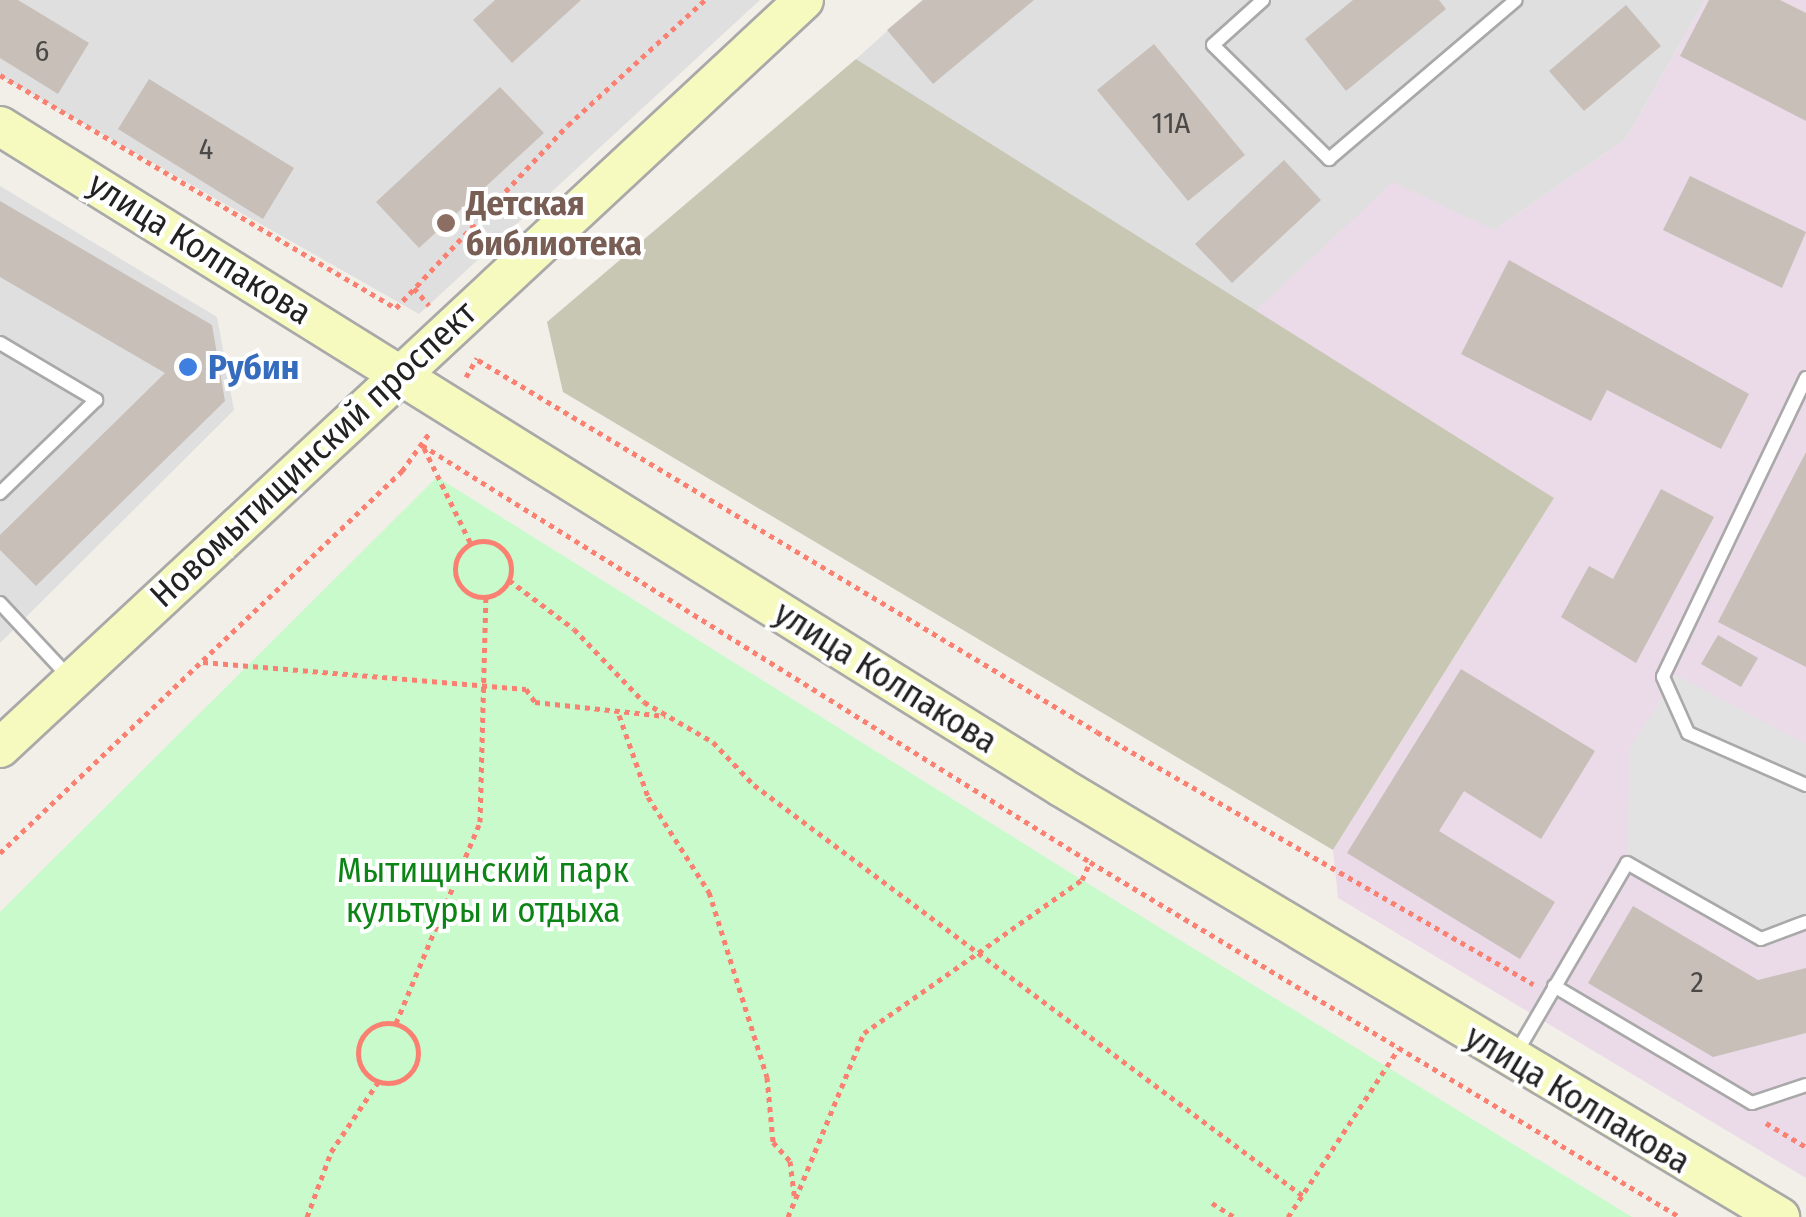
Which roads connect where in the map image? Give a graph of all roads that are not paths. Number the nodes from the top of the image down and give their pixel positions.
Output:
1 (804, 0) edge
2 (1264, 0) edge
3 (1516, 0) edge
4 (0, 126) edge
5 (0, 343) edge
6 (400, 374) junction
7 (1806, 378) edge
8 (0, 493) edge
9 (0, 603) edge
10 (72, 680) junction
11 (0, 748) edge
12 (1806, 785) edge
13 (1806, 922) edge
14 (1551, 990) junction
15 (1512, 1062) junction
16 (1806, 1086) edge
17 (1764, 1213) edge

1 - 6 street, Новомытищинский проспект
2 - 3 lane
4 - 6 street, улица Колпакова
5 - 8 lane
6 - 10 street, Новомытищинский проспект
6 - 15 street, улица Колпакова
7 - 12 lane
9 - 10 lane
10 - 11 street, Новомытищинский проспект
13 - 14 lane
14 - 15 lane
14 - 16 lane
15 - 17 street, улица Колпакова

